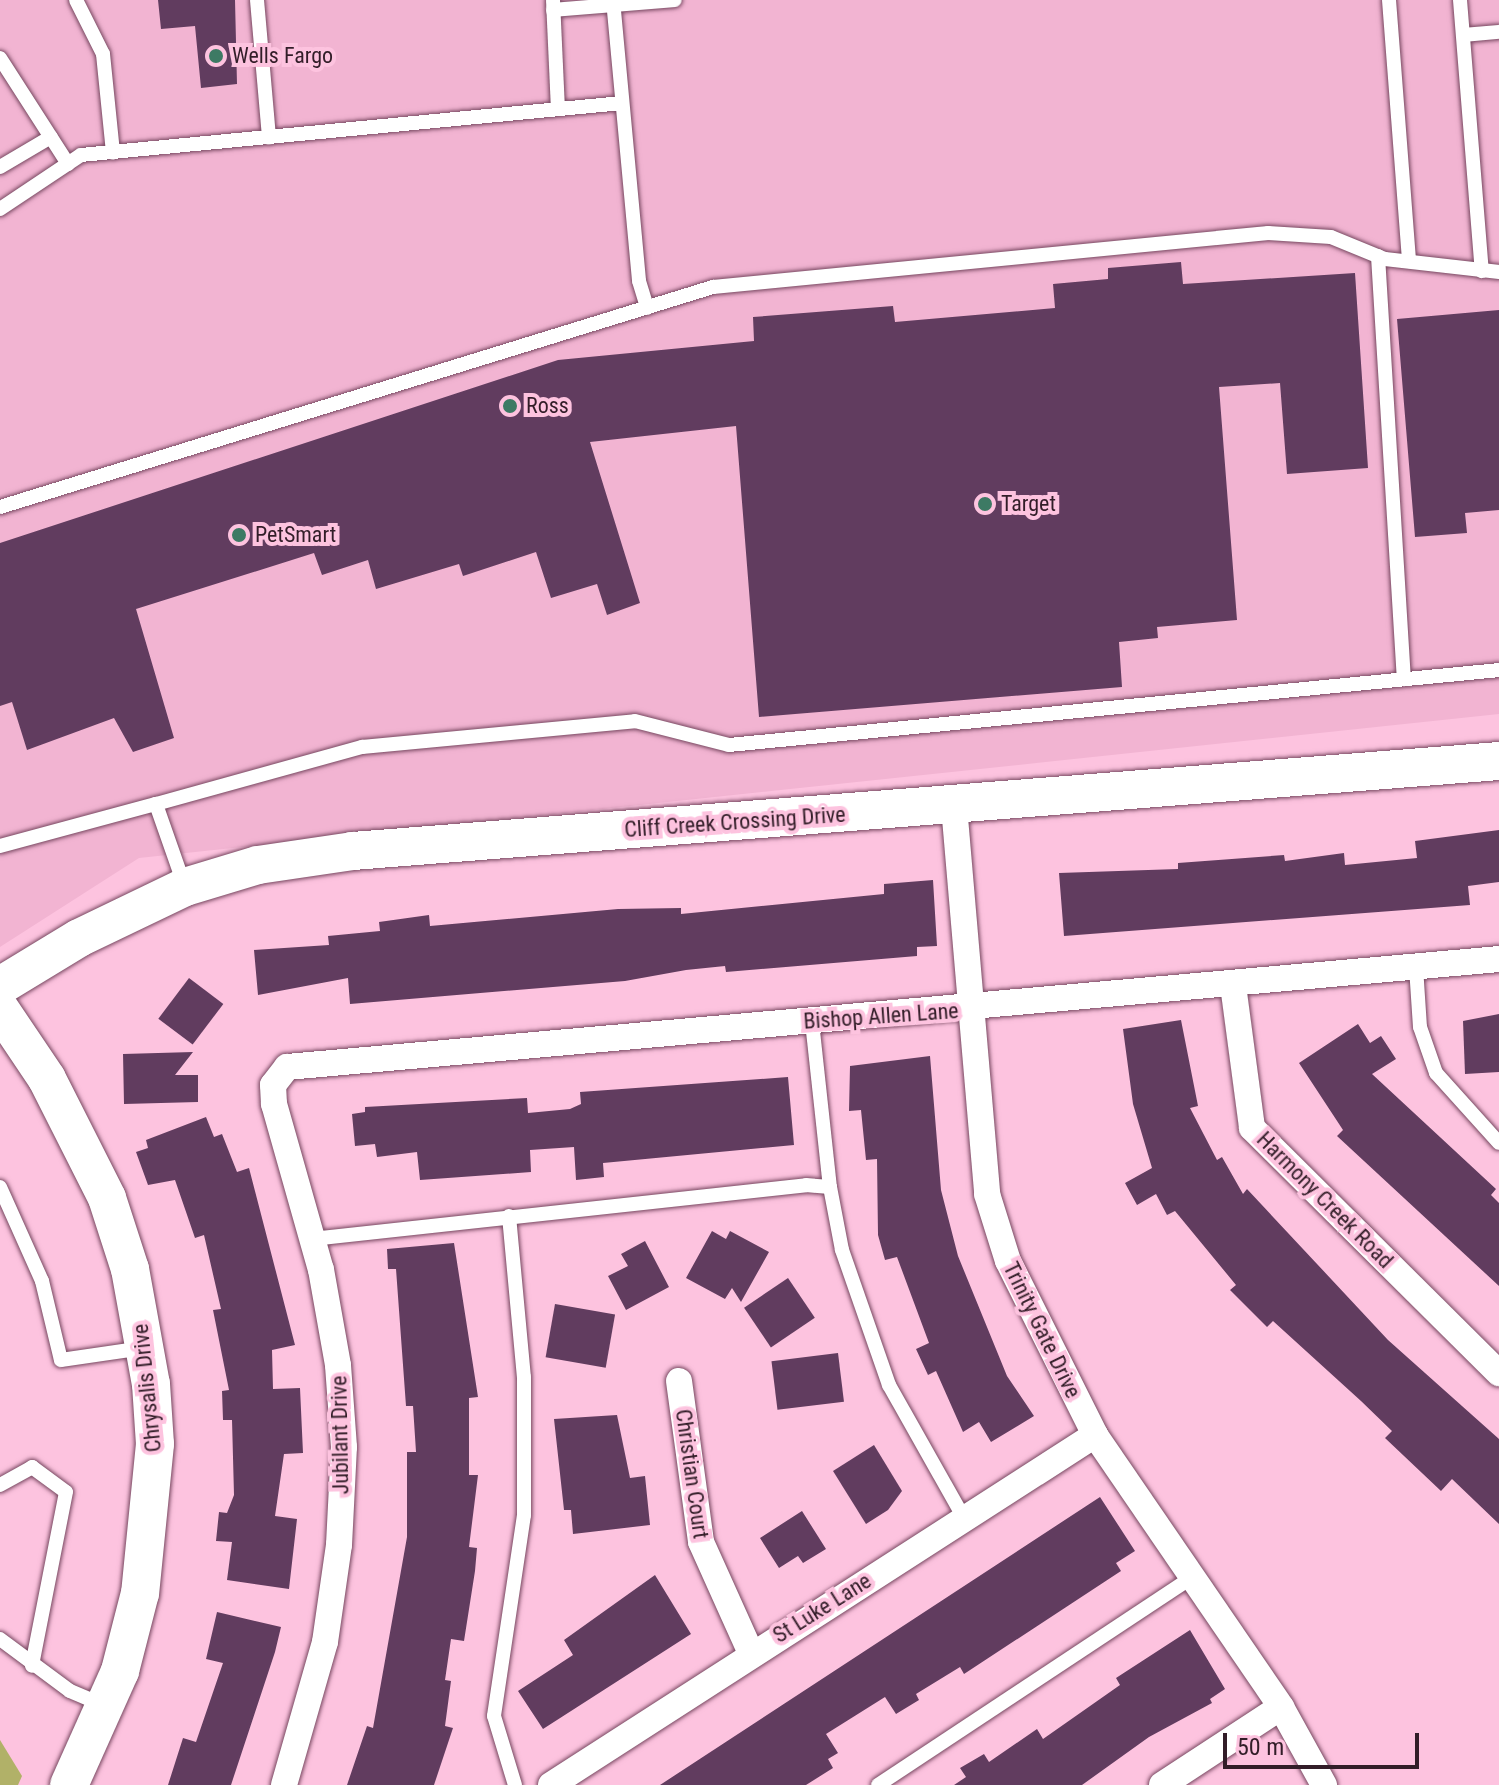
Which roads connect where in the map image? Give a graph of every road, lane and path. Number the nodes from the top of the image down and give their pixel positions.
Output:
1 (76, 0) edge
2 (257, 0) edge
3 (675, 0) edge
4 (1389, 0) edge
5 (1460, 0) edge
6 (614, 3) edge
7 (553, 5) edge
8 (1499, 32) edge
9 (1463, 35) junction
10 (0, 58) edge
11 (622, 103) junction
12 (558, 109) junction
13 (51, 137) junction
14 (269, 137) junction
15 (113, 152) junction
16 (68, 164) junction
17 (0, 167) edge
18 (0, 209) edge
19 (1378, 256) junction
20 (1409, 261) junction
21 (1482, 271) junction
22 (1499, 272) edge
23 (647, 308) junction
24 (0, 507) edge
25 (1499, 670) edge
26 (1404, 679) junction
27 (1499, 761) edge
28 (156, 804) junction
29 (954, 806) junction
30 (0, 846) edge
31 (185, 887) junction
32 (1499, 959) edge
33 (1416, 967) junction
34 (1233, 985) junction
35 (0, 986) edge
36 (0, 1009) edge
37 (970, 1010) junction
38 (812, 1022) junction
39 (273, 1085) joint
40 (1499, 1143) edge
41 (0, 1187) edge
42 (830, 1187) junction
43 (509, 1216) junction
44 (312, 1239) junction
45 (146, 1347) junction
46 (1499, 1373) edge
47 (679, 1381) dead end
48 (1095, 1435) junction
49 (0, 1485) edge
50 (964, 1518) junction
51 (1192, 1577) junction
52 (0, 1639) edge
53 (751, 1653) junction
54 (32, 1666) junction
55 (107, 1707) junction
56 (1281, 1707) junction
57 (69, 1785) edge
58 (284, 1785) edge
59 (515, 1785) edge
60 (551, 1785) edge
61 (878, 1785) edge
62 (1162, 1785) edge
63 (1324, 1785) edge

1 - 15 lane
2 - 14 lane
3 - 6 lane
4 - 20 lane
5 - 9 lane
6 - 7 lane
6 - 11 lane
7 - 12 lane
8 - 9 lane
9 - 21 lane
10 - 13 lane
11 - 12 lane
11 - 23 lane
12 - 14 lane
13 - 16 lane
13 - 17 lane
14 - 15 lane
15 - 16 lane
16 - 18 lane
19 - 20 lane
19 - 23 lane
19 - 26 lane
20 - 21 lane
21 - 22 lane
23 - 24 lane
25 - 26 lane
26 - 28 lane
27 - 29 street, Cliff Creek Crossing Drive
28 - 30 lane
28 - 31 lane
29 - 31 street, Cliff Creek Crossing Drive
29 - 37 street, Trinity Gate Drive
31 - 35 street, Cliff Creek Crossing Drive
32 - 33 street, Bishop Allen Lane
33 - 34 street, Bishop Allen Lane
33 - 40 lane
34 - 37 street, Bishop Allen Lane
34 - 46 street, Harmony Creek Road
36 - 45 street, Chrysalis Drive
37 - 38 street, Bishop Allen Lane
37 - 48 street, Trinity Gate Drive
38 - 39 street, Bishop Allen Lane
38 - 42 lane
39 - 44 street, Jubilant Drive
41 - 45 lane
42 - 43 lane
42 - 50 lane
43 - 44 lane
43 - 59 lane
44 - 58 street, Jubilant Drive
45 - 55 street, Chrysalis Drive
47 - 53 street, Christian Court
48 - 50 street, St Luke Lane
48 - 51 street, Trinity Gate Drive
49 - 54 lane
50 - 53 street, St Luke Lane
51 - 56 street, Trinity Gate Drive
51 - 61 lane
52 - 54 lane
53 - 60 street, St Luke Lane
54 - 55 lane
55 - 57 street, Chrysalis Drive
56 - 62 street
56 - 63 street, Trinity Gate Drive

